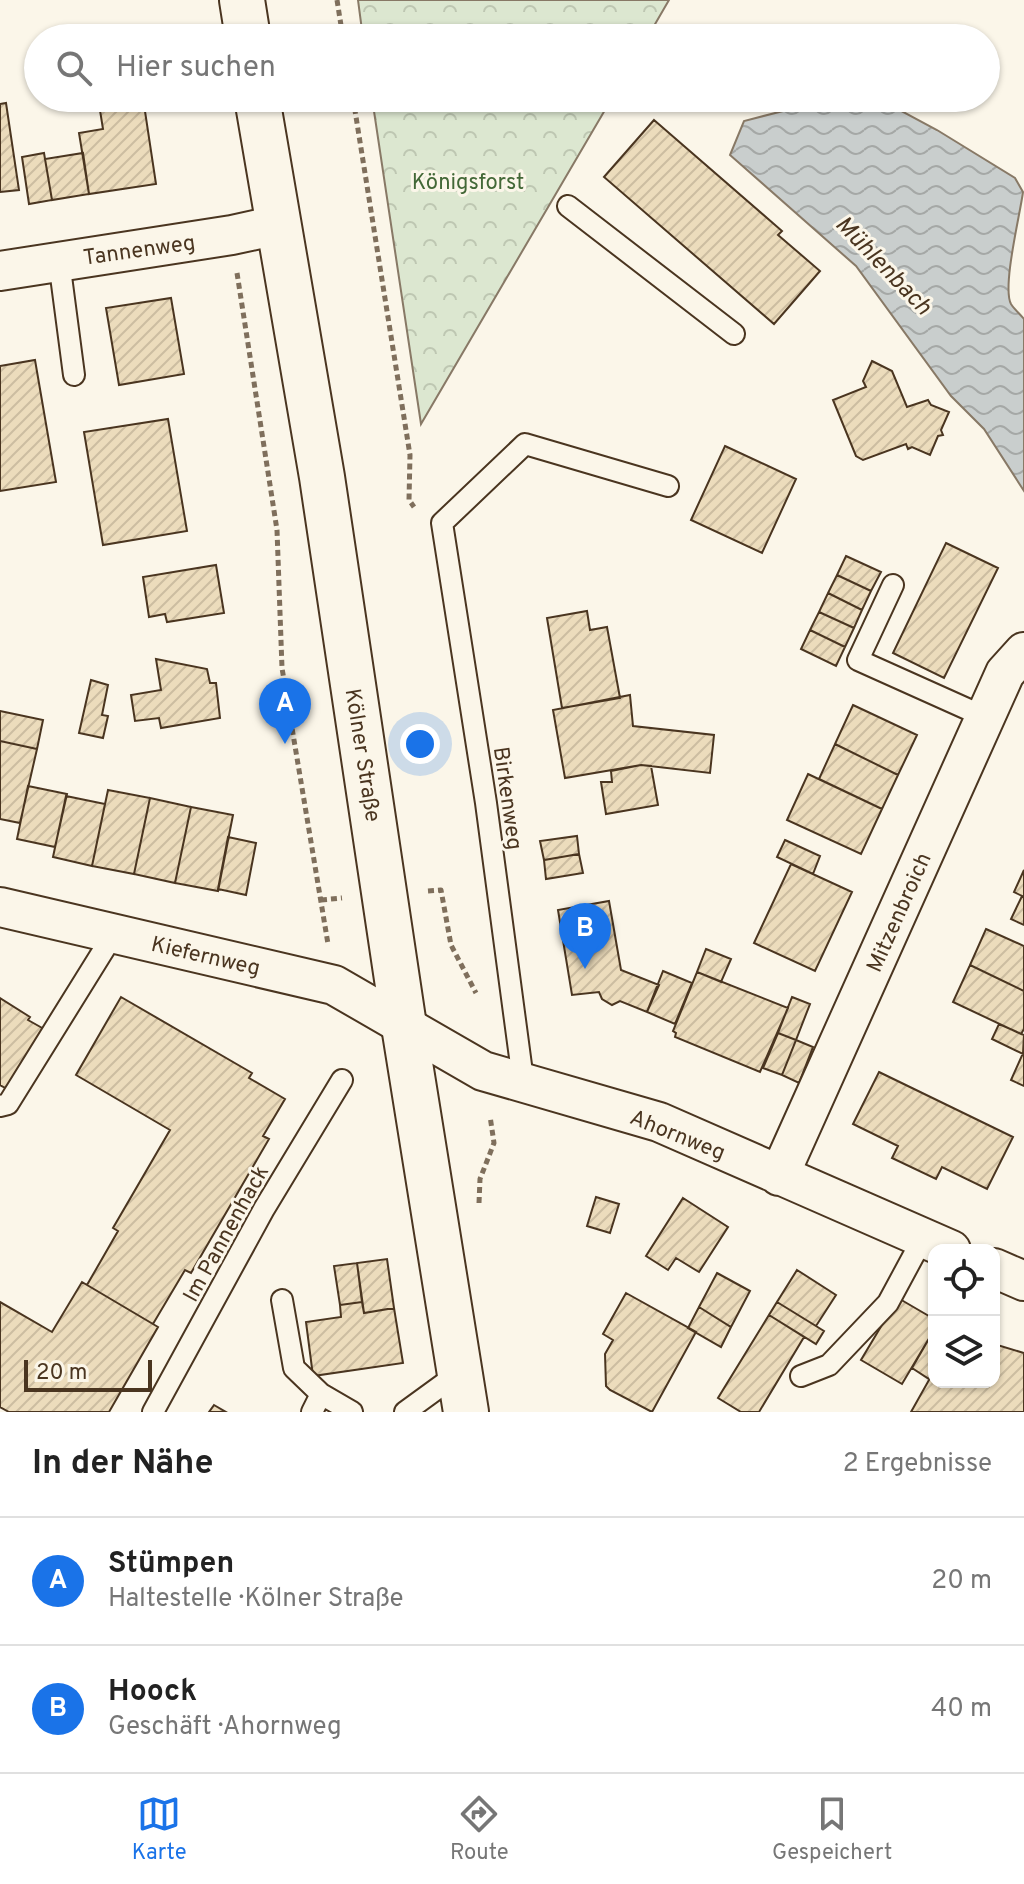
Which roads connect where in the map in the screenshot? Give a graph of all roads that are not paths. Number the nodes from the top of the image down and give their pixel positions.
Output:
1 (242, 0) edge
2 (246, 24) edge
3 (259, 112) edge
4 (568, 206) dead end
5 (278, 225) junction
6 (59, 261) junction
7 (0, 271) edge
8 (734, 334) dead end
9 (74, 375) dead end
10 (668, 486) dead end
11 (893, 585) dead end
12 (1024, 652) edge
13 (985, 717) junction
14 (0, 907) edge
15 (113, 935) junction
16 (404, 1026) junction
17 (342, 1080) dead end
18 (523, 1080) junction
19 (0, 1106) edge
20 (779, 1176) junction
21 (937, 1244) edge
22 (928, 1255) edge
23 (1000, 1271) edge
24 (1024, 1281) edge
25 (282, 1300) dead end
26 (801, 1376) dead end
27 (463, 1392) edge
28 (316, 1403) edge
29 (153, 1412) edge
30 (352, 1412) edge
31 (405, 1412) edge

1 - 2 main road
3 - 5 main road, Kölner Straße
4 - 8 lane
5 - 6 street, Tannenweg
5 - 16 main road, Kölner Straße
6 - 7 street, Tannenweg
6 - 9 lane
10 - 18 lane, Birkenweg
11 - 13 lane
12 - 13 street, Mitzenbroich
13 - 20 street, Mitzenbroich
14 - 15 street, Kiefernweg
15 - 16 street, Kiefernweg
15 - 19 lane
16 - 18 street, Ahornweg
16 - 27 main road, Kölner Straße
17 - 29 lane, Im Pannenhack
18 - 20 street, Ahornweg
20 - 21 street, Ahornweg
22 - 26 lane
23 - 24 street
25 - 28 lane
27 - 31 lane
28 - 30 lane

